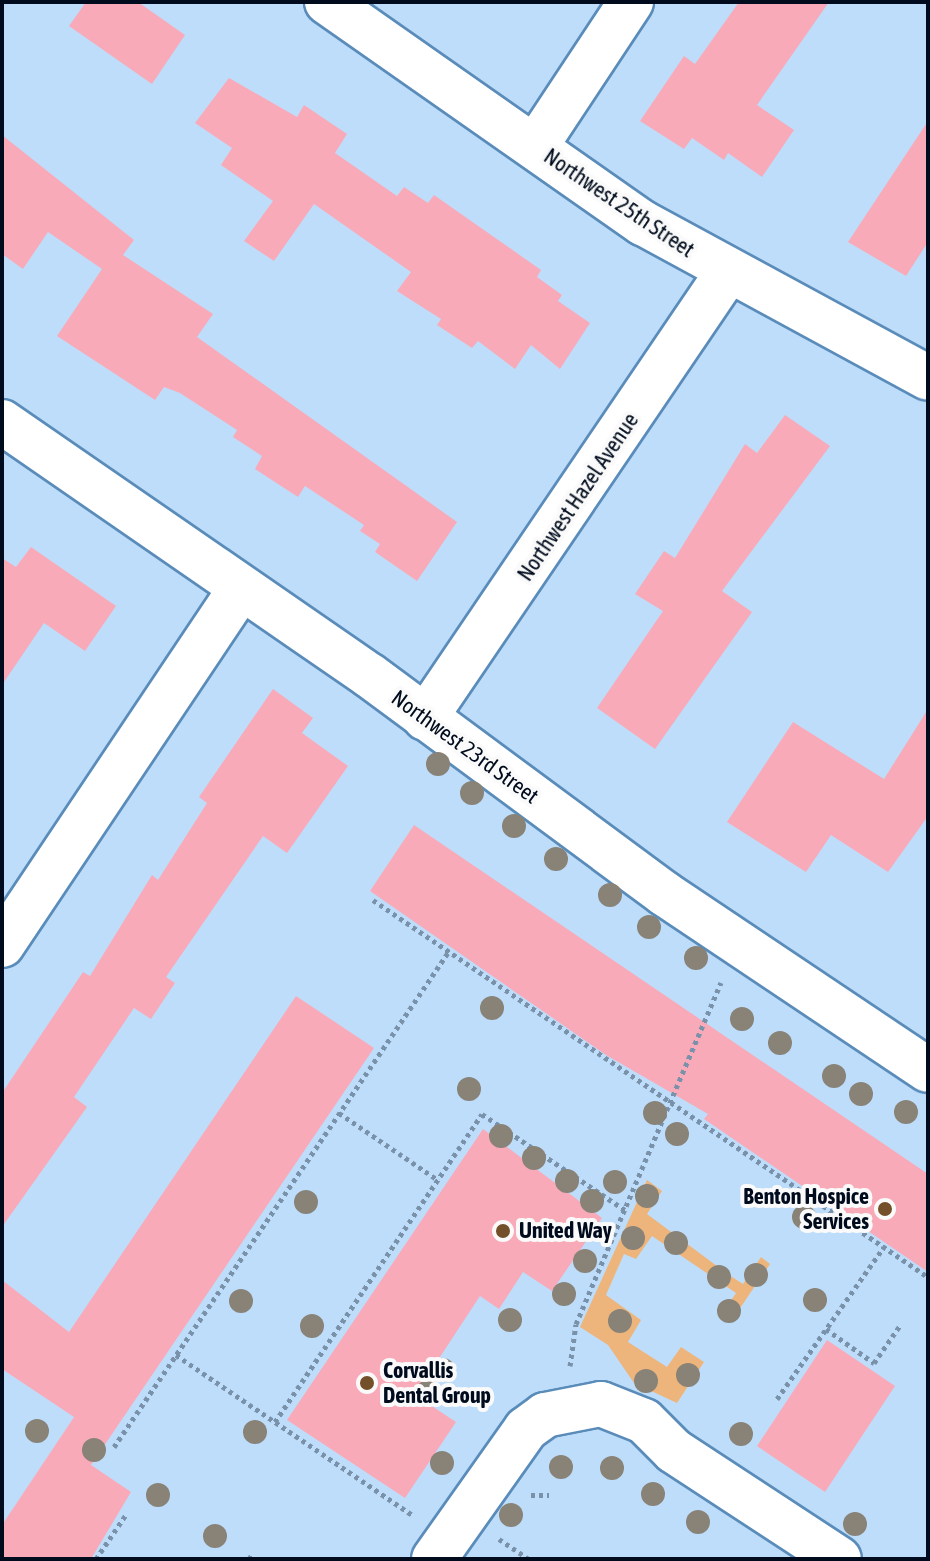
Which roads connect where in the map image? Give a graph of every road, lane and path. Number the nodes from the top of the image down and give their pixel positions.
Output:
1 (327, 2) edge
2 (631, 2) edge
3 (535, 147) junction
4 (727, 273) junction
5 (928, 378) edge
6 (2, 422) edge
7 (239, 591) junction
8 (425, 718) junction
9 (373, 900) dead end
10 (736, 944) junction
11 (2, 945) edge
12 (449, 951) junction
13 (928, 1070) edge
14 (671, 1102) junction
15 (339, 1113) junction
16 (438, 1180) junction
17 (625, 1210) junction
18 (884, 1247) junction
19 (928, 1277) edge
20 (901, 1324) dead end
21 (826, 1329) junction
22 (176, 1355) junction
23 (777, 1399) dead end
24 (564, 1409) junction
25 (275, 1422) junction
26 (114, 1447) dead end
27 (127, 1513) dead end
28 (485, 1530) dead end
29 (428, 1540) edge
30 (253, 1553) dead end
31 (96, 1559) edge
32 (249, 1559) edge
33 (529, 1559) edge
34 (839, 1559) edge

1 - 3 street, Northwest 25th Street
2 - 3 street
3 - 4 street, Northwest 25th Street
4 - 5 street, Northwest 25th Street
4 - 8 street, Northwest Hazel Avenue
6 - 7 street, Northwest 23rd Street
7 - 8 street, Northwest 23rd Street
7 - 11 street
8 - 10 street, Northwest 23rd Street
9 - 12 path
10 - 13 street, Northwest 23rd Street
10 - 14 path
12 - 14 path
12 - 15 path
14 - 17 path
14 - 18 path
15 - 16 path
15 - 22 path
16 - 17 path
16 - 25 path
17 - 24 path
18 - 19 path
18 - 21 path
20 - 21 path
21 - 23 path
22 - 25 path
22 - 26 path
24 - 29 street
24 - 34 street
25 - 29 path
27 - 31 path
28 - 33 path
30 - 32 path

